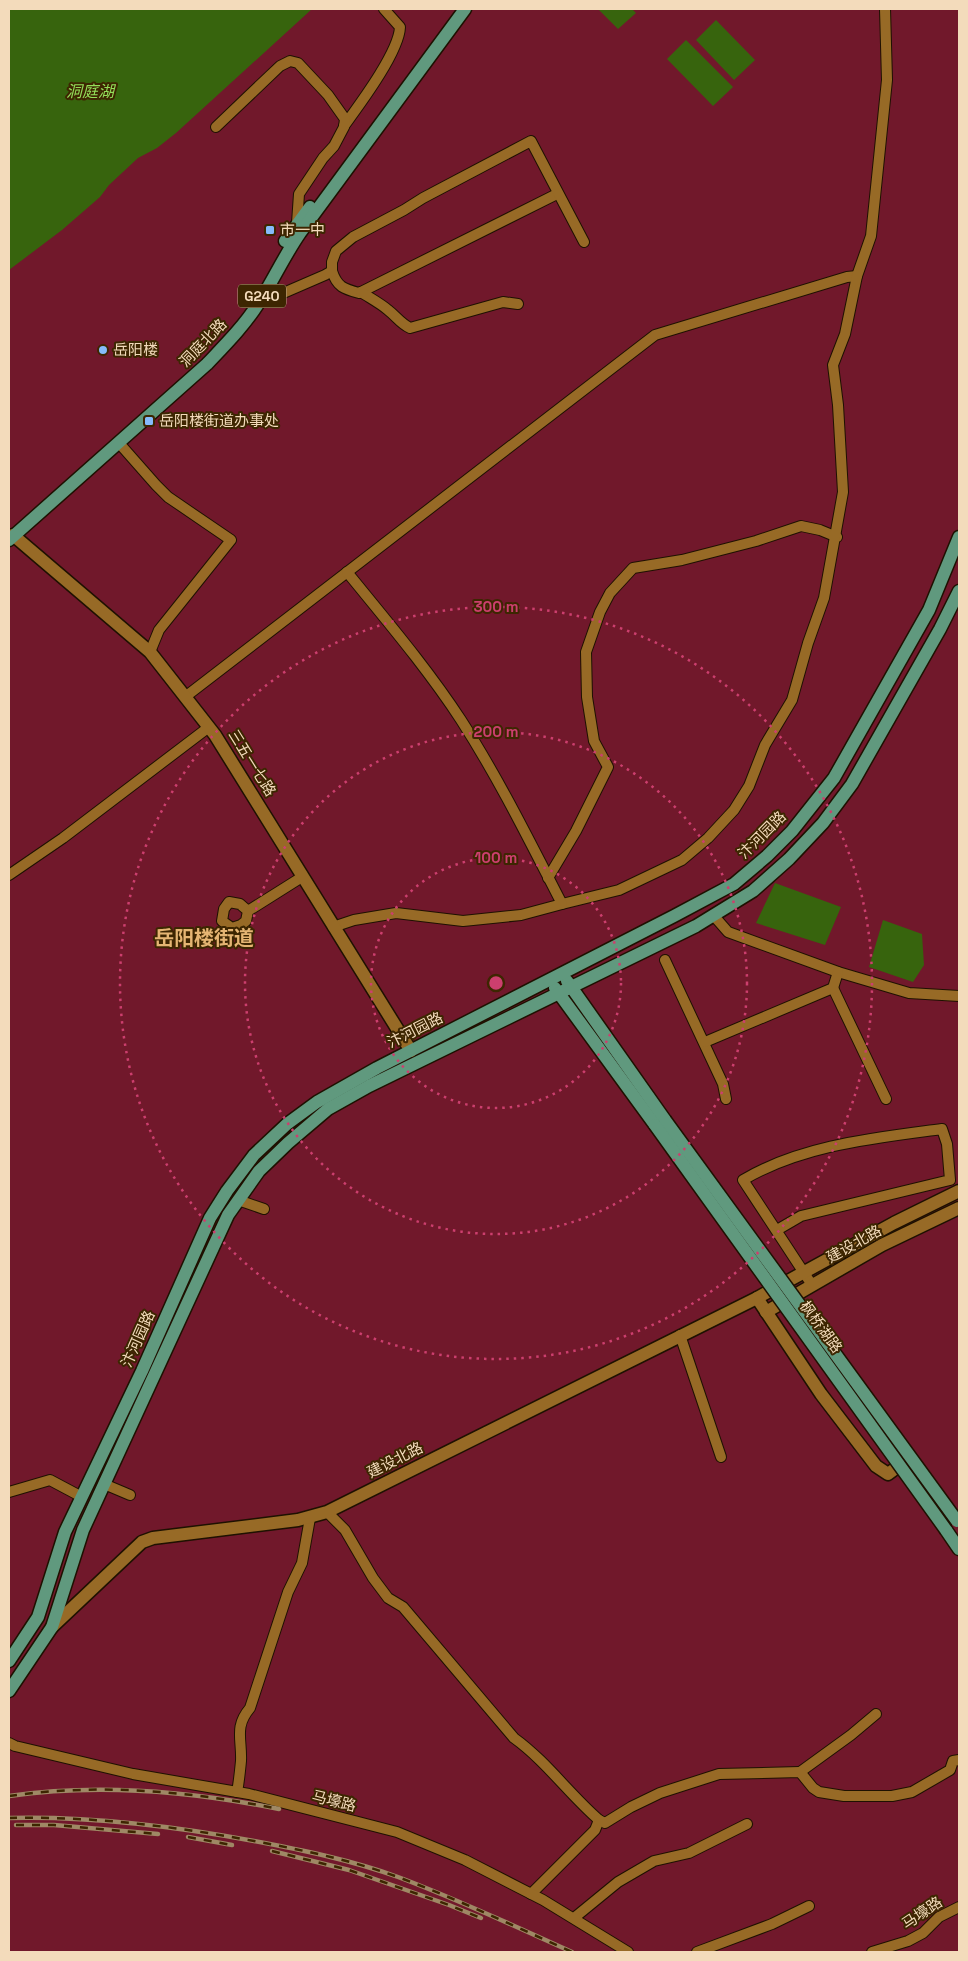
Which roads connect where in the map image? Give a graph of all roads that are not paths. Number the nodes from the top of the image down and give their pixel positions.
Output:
1 (384, 9) edge
2 (459, 9) edge
3 (465, 9) edge
4 (885, 9) edge
5 (216, 126) dead end
6 (344, 127) junction
7 (557, 194) junction
8 (297, 223) junction
9 (584, 242) dead end
10 (332, 272) junction
11 (857, 276) junction
12 (361, 292) junction
13 (258, 304) junction
14 (518, 304) dead end
15 (118, 443) junction
16 (10, 536) edge
17 (837, 537) junction
18 (959, 538) edge
19 (347, 572) junction
20 (959, 591) edge
21 (150, 652) junction
22 (185, 697) junction
23 (209, 727) junction
24 (9, 875) edge
25 (302, 877) junction
26 (548, 878) junction
27 (562, 904) junction
28 (248, 911) dead end
29 (714, 916) junction
30 (333, 927) junction
31 (665, 960) dead end
32 (838, 972) junction
33 (562, 974) junction
34 (549, 980) junction
35 (572, 988) junction
36 (834, 988) junction
37 (560, 994) junction
38 (959, 996) edge
39 (458, 1027) junction
40 (464, 1040) junction
41 (705, 1042) junction
42 (411, 1051) junction
43 (726, 1099) dead end
44 (886, 1099) dead end
45 (660, 1122) junction
46 (959, 1191) edge
47 (238, 1200) junction
48 (959, 1208) edge
49 (264, 1210) dead end
50 (777, 1230) junction
51 (804, 1272) junction
52 (812, 1286) junction
53 (757, 1298) junction
54 (766, 1312) junction
55 (680, 1335) junction
56 (721, 1457) dead end
57 (900, 1465) junction
58 (104, 1484) junction
59 (9, 1492) edge
60 (130, 1495) dead end
61 (82, 1497) junction
62 (327, 1512) junction
63 (310, 1518) junction
64 (958, 1522) edge
65 (959, 1549) edge
66 (52, 1628) junction
67 (9, 1661) edge
68 (9, 1691) edge
69 (876, 1714) dead end
70 (9, 1743) edge
71 (959, 1760) edge
72 (800, 1772) junction
73 (237, 1792) junction
74 (599, 1820) junction
75 (747, 1824) dead end
76 (531, 1894) junction
77 (809, 1906) dead end
78 (959, 1907) edge
79 (574, 1918) junction
80 (628, 1952) edge
81 (697, 1952) edge
82 (872, 1952) edge

1 - 6 street
2 - 8 main road, 洞庭北路 / G240
3 - 13 main road, 洞庭北路 / G240
4 - 11 street
5 - 6 street
6 - 8 street
7 - 9 street
7 - 10 street
7 - 12 street
8 - 16 main road, 洞庭北路 / G240
10 - 12 street
10 - 13 street
11 - 17 street
11 - 19 street
12 - 14 street
13 - 15 main road, 洞庭北路 / G240
15 - 16 main road, 洞庭北路 / G240
15 - 21 street
16 - 21 main road, 三五一七路
17 - 26 street
17 - 27 street
18 - 33 main road, 汴河园路
19 - 22 street
19 - 26 street
20 - 29 main road, 汴河园路
21 - 22 main road, 三五一七路
22 - 23 main road, 三五一七路
23 - 24 street
23 - 25 main road, 三五一七路
25 - 28 street
25 - 30 main road, 三五一七路
26 - 27 street
27 - 30 street
29 - 32 street
29 - 35 main road, 汴河园路
30 - 42 main road, 三五一七路
31 - 41 street
32 - 36 street
32 - 38 street
33 - 34 main road, 汴河园路
33 - 35 main road
34 - 37 main road
34 - 39 main road, 汴河园路
35 - 37 main road, 汴河园路
35 - 45 main road
36 - 41 street
36 - 44 street
37 - 40 main road, 汴河园路
37 - 45 main road
39 - 40 main road
39 - 42 main road, 汴河园路
40 - 47 main road, 汴河园路
41 - 43 street
42 - 61 main road, 汴河园路
45 - 57 main road, 枫桥湖路, bridge
45 - 64 main road, 枫桥湖路, bridge
46 - 51 main road, 建设北路
47 - 49 street
47 - 58 main road, 汴河园路
48 - 52 main road, 建设北路
50 - 50 street
50 - 51 street
51 - 52 street
51 - 53 main road, 建设北路
52 - 54 main road, 建设北路
53 - 54 main road
53 - 55 main road, 建设北路
54 - 57 main road
55 - 56 street
55 - 62 main road, 建设北路
57 - 65 main road, 枫桥湖路, bridge
58 - 60 street
58 - 66 main road, 汴河园路
59 - 61 street
61 - 67 main road, 汴河园路
62 - 63 main road, 建设北路
62 - 74 street
63 - 66 main road, 建设北路
63 - 73 street
66 - 68 main road, 汴河园路
69 - 72 street
70 - 73 street, 马壕路
71 - 72 street
72 - 74 street
73 - 76 street, 马壕路
74 - 76 street
75 - 79 street
76 - 79 street, 马壕路
77 - 81 street
78 - 82 street, 马壕路
79 - 80 street, 马壕路

